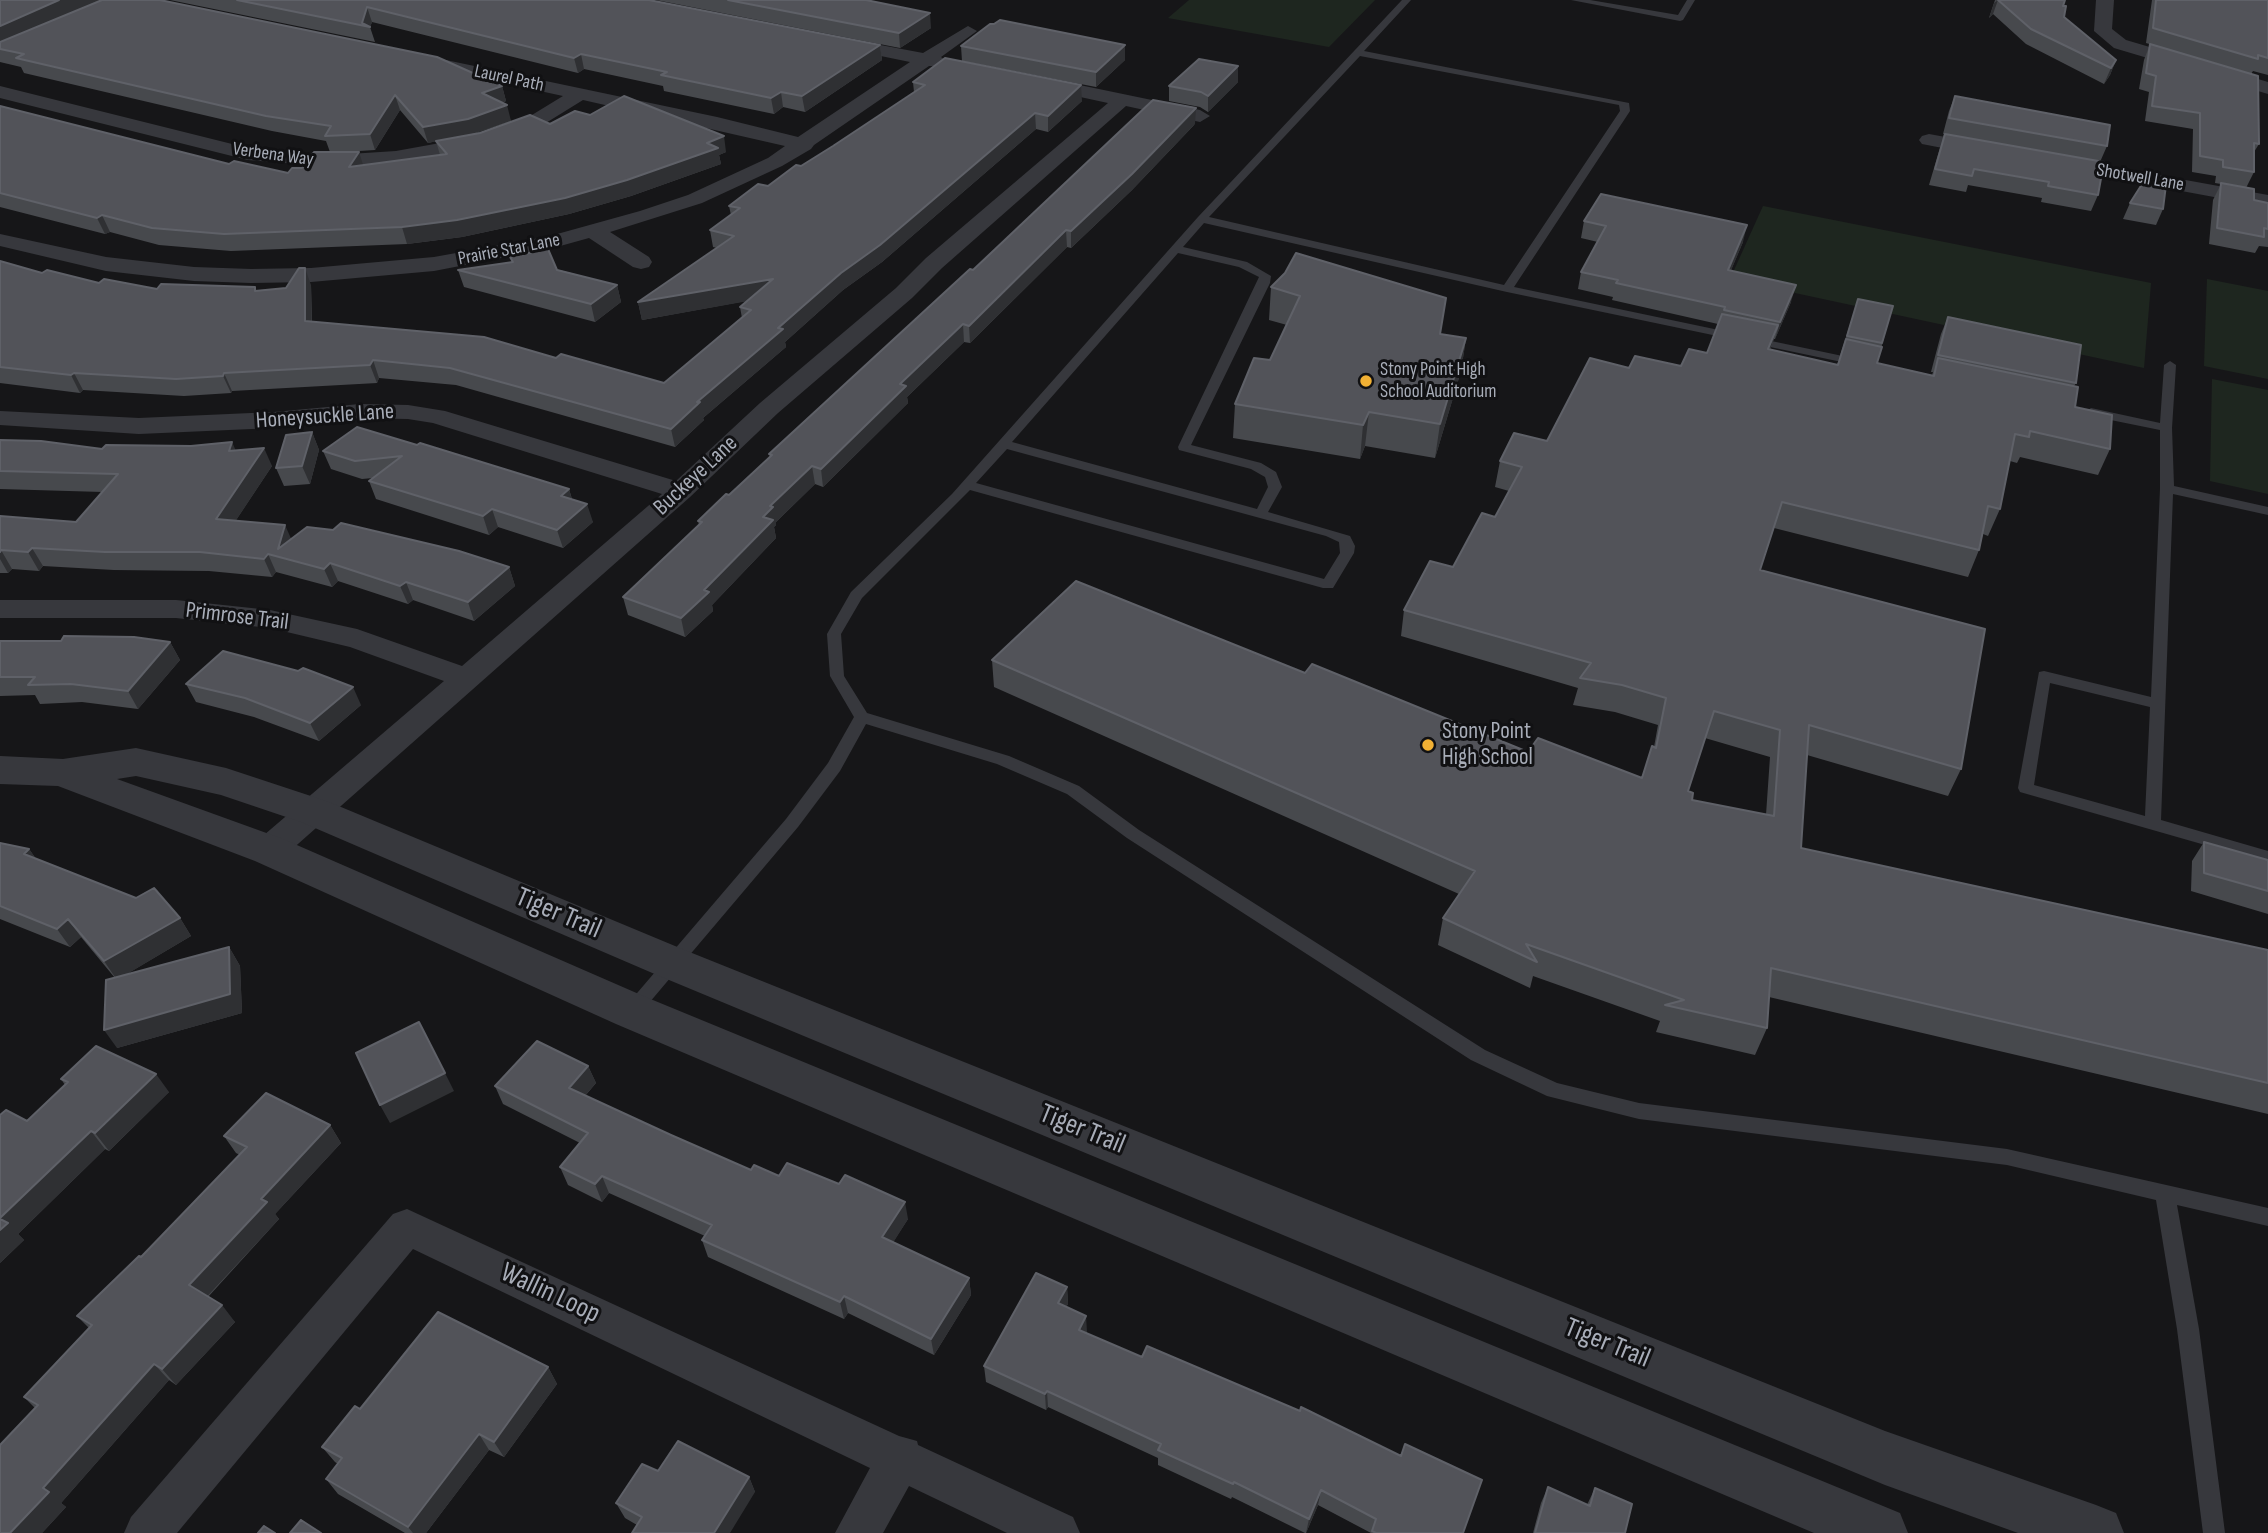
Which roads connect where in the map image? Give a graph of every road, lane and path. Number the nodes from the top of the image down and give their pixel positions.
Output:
1 (1407, 0) edge
2 (1575, 0) edge
3 (1691, 0) edge
4 (2105, 0) edge
5 (968, 31) dead end
6 (818, 38) edge
7 (1359, 53) junction
8 (404, 57) edge
9 (927, 60) junction
10 (953, 65) edge
11 (1018, 79) edge
12 (2268, 88) edge
13 (0, 92) edge
14 (581, 93) junction
15 (1122, 100) junction
16 (1200, 116) dead end
17 (1929, 140) dead end
18 (804, 145) junction
19 (2010, 155) edge
20 (2037, 159) edge
21 (2268, 201) edge
22 (1202, 219) junction
23 (594, 232) junction
24 (0, 240) edge
25 (1176, 249) junction
26 (642, 262) dead end
27 (1507, 289) junction
28 (1869, 365) edge
29 (2170, 365) dead end
30 (2071, 408) edge
31 (0, 418) edge
32 (2165, 428) junction
33 (1004, 444) junction
34 (968, 485) junction
35 (2167, 489) junction
36 (681, 491) junction
37 (2268, 511) edge
38 (1261, 513) junction
39 (0, 609) edge
40 (466, 678) junction
41 (2158, 704) junction
42 (862, 717) junction
43 (0, 770) edge
44 (62, 773) junction
45 (316, 811) junction
46 (2152, 824) junction
47 (269, 850) junction
48 (2268, 857) edge
49 (672, 963) junction
50 (632, 1011) junction
51 (2165, 1193) junction
52 (2268, 1217) edge
53 (901, 1457) junction
54 (147, 1533) edge
55 (858, 1533) edge
56 (1057, 1533) edge
57 (1880, 1533) edge
58 (2096, 1533) edge
59 (2214, 1533) edge

1 - 7 lane
2 - 3 lane
4 - 12 street
5 - 9 street, Prairie Star Lane
6 - 9 street
7 - 22 lane
7 - 27 lane
8 - 14 street, Laurel Path
9 - 10 street
9 - 18 street, Prairie Star Lane
11 - 15 street
13 - 14 street, Verbena Way
14 - 18 street, Laurel Path
15 - 16 street
15 - 36 street, Buckeye Lane
17 - 19 street
18 - 23 street, Prairie Star Lane
20 - 21 street, Shotwell Lane
22 - 25 lane
22 - 27 lane
23 - 24 street, Prairie Star Lane
23 - 26 street
25 - 33 lane
25 - 38 lane
27 - 28 lane
29 - 32 lane
30 - 32 lane
31 - 36 street, Honeysuckle Lane
32 - 35 lane
33 - 34 lane
33 - 38 lane
34 - 38 lane
34 - 42 lane
35 - 37 lane
35 - 41 lane
36 - 40 street, Buckeye Lane
39 - 40 street, Primrose Trail
40 - 45 street, Buckeye Lane
41 - 46 lane
41 - 46 lane
42 - 49 lane
42 - 51 lane
43 - 44 street, Tiger Trail
44 - 45 street, Tiger Trail
44 - 47 street, Tiger Trail
45 - 47 street, Buckeye Lane
45 - 49 street, Tiger Trail
46 - 48 lane
47 - 50 street, Tiger Trail
49 - 50 lane
49 - 58 street, Tiger Trail
50 - 57 street, Tiger Trail
51 - 52 lane
51 - 59 lane
53 - 54 street, Wallin Loop
53 - 55 street
53 - 56 street, Wallin Loop

